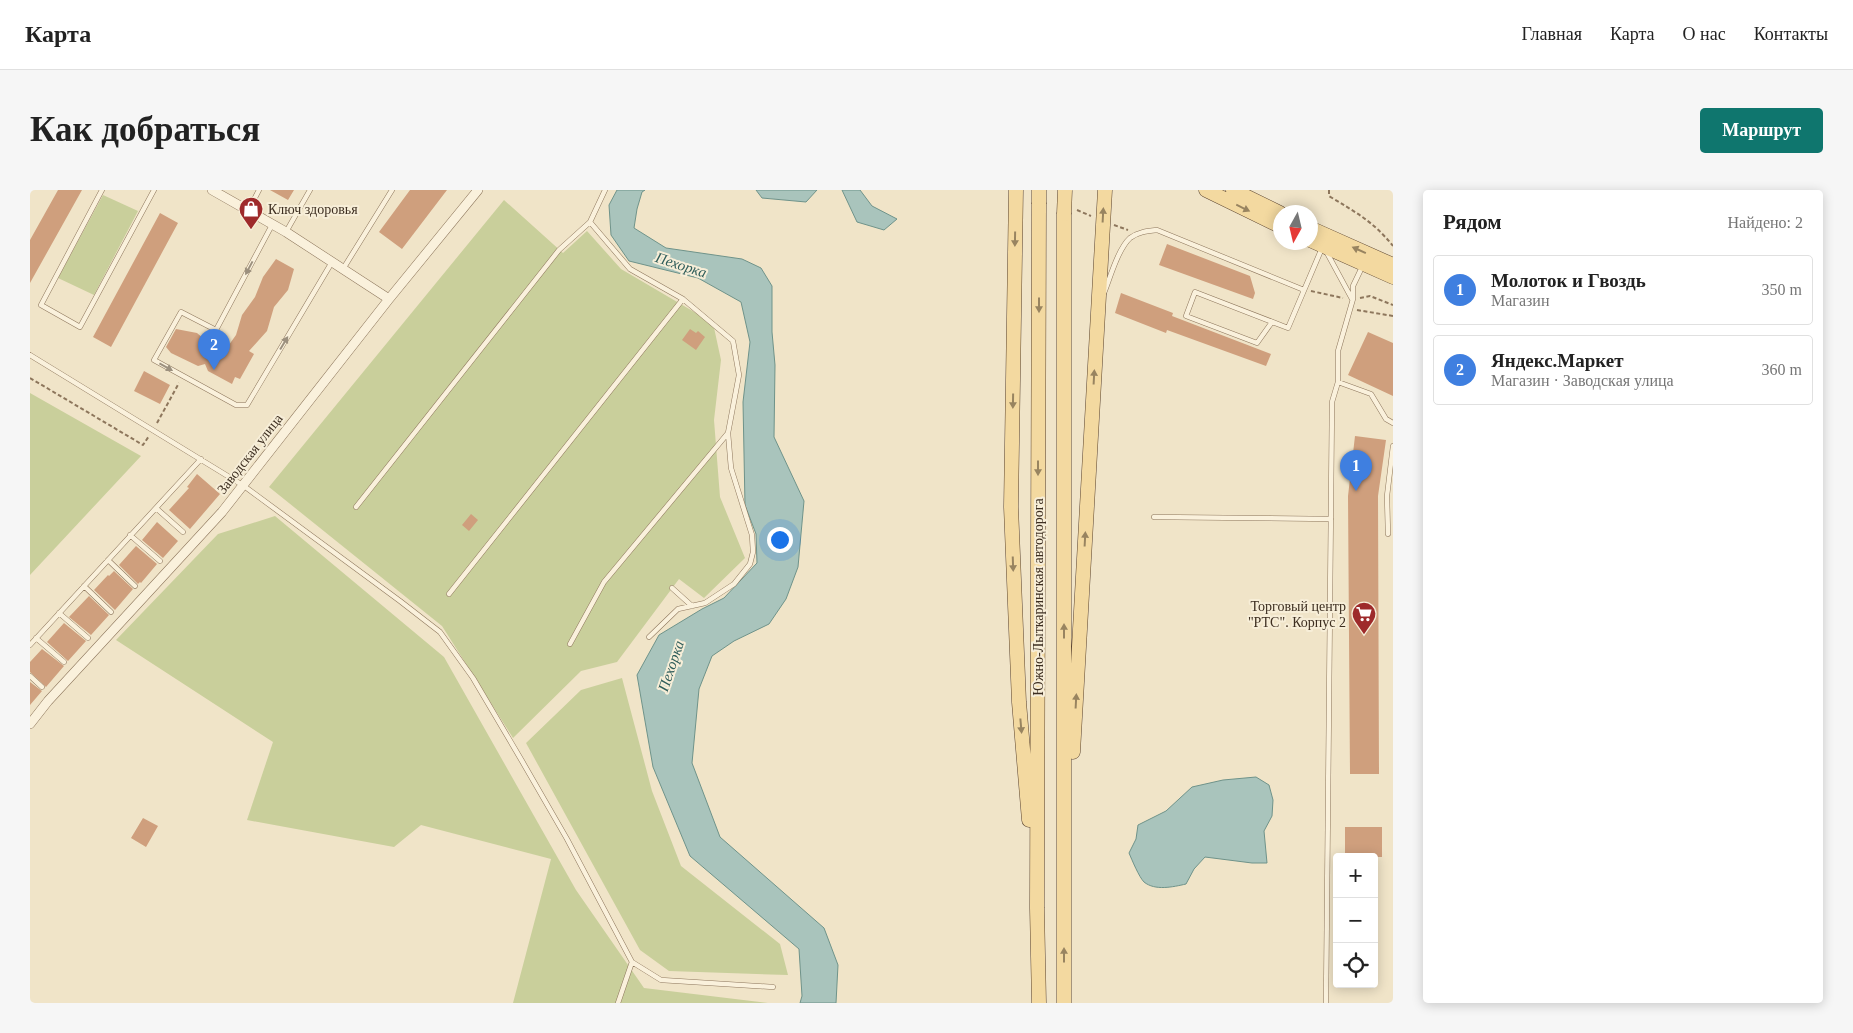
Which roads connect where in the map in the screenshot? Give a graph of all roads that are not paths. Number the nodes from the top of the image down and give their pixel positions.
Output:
1 (102, 190) edge
2 (154, 190) edge
3 (212, 190) edge
4 (259, 190) edge
5 (310, 190) edge
6 (392, 190) edge
7 (478, 190) edge
8 (605, 190) edge
9 (1016, 190) edge
10 (1065, 190) edge
11 (1105, 190) edge
12 (1206, 190) edge
13 (1233, 190) edge
14 (1039, 197) edge
15 (1273, 210) edge
16 (248, 211) junction
17 (590, 222) junction
18 (1273, 223) edge
19 (272, 225) junction
20 (286, 232) junction
21 (1318, 232) edge
22 (1318, 243) edge
23 (1318, 245) edge
24 (1315, 250) edge
25 (332, 262) junction
26 (1364, 264) junction
27 (1392, 266) edge
28 (342, 269) junction
29 (1304, 290) junction
30 (390, 298) junction
31 (1102, 298) dead end
32 (683, 299) junction
33 (1352, 300) junction
34 (1272, 322) junction
35 (30, 355) edge
36 (1338, 382) junction
37 (1393, 423) edge
38 (728, 433) junction
39 (1393, 446) edge
40 (200, 459) junction
41 (244, 486) junction
42 (356, 507) dead end
43 (156, 508) junction
44 (1154, 517) dead end
45 (1331, 519) junction
46 (183, 532) dead end
47 (1388, 534) dead end
48 (130, 535) junction
49 (108, 560) junction
50 (160, 561) dead end
51 (84, 586) junction
52 (135, 586) dead end
53 (672, 588) dead end
54 (449, 594) dead end
55 (692, 606) junction
56 (111, 612) dead end
57 (59, 613) junction
58 (649, 636) dead end
59 (36, 638) junction
60 (88, 638) dead end
61 (570, 644) dead end
62 (30, 645) edge
63 (64, 662) dead end
64 (30, 676) edge
65 (42, 687) dead end
66 (30, 724) edge
67 (1064, 907) junction
68 (1037, 908) junction
69 (632, 962) junction
70 (773, 987) dead end
71 (618, 1003) edge
72 (1038, 1003) edge
73 (1064, 1003) edge
74 (1326, 1003) edge

1 - 2 lane
3 - 16 street
4 - 16 lane
5 - 20 lane
6 - 28 lane
7 - 30 street, Заводская улица
8 - 17 lane
9 -> 68 main road
67 -> 10 main road, Южно-Лыткаринская автодорога, bridge
67 -> 11 main road
12 -> 18 main road
13 - 15 main road
14 -> 68 main road, Южно-Лыткаринская автодорога
16 - 19 street
17 - 32 lane
17 - 42 lane
19 - 20 street
19 -> 25 lane
20 - 25 street
27 -> 21 main road
22 - 26 main road
23 - 33 lane
24 - 29 lane
25 - 28 street
26 - 27 main road
26 - 33 lane
28 - 30 street
29 - 31 lane
29 - 34 lane
30 - 41 street, Заводская улица
32 - 38 lane
32 - 54 lane
33 - 36 lane
34 - 34 lane
35 - 40 lane
36 - 37 lane
36 - 45 lane
38 - 55 lane
38 - 61 lane
39 - 47 lane
40 - 41 lane
40 - 43 lane
41 - 66 street, Заводская улица
41 - 69 lane
43 - 46 lane
43 - 48 lane
44 - 45 lane
45 - 74 lane
48 - 49 lane
48 - 50 lane
49 - 51 lane
49 - 52 lane
51 - 56 lane
51 - 57 lane
53 - 55 lane
55 - 58 lane
57 - 59 lane
57 - 60 lane
59 - 62 lane
59 - 63 lane
64 - 65 lane
73 -> 67 main road, Южно-Лыткаринская автодорога
68 - 72 main road, Южно-Лыткаринская автодорога
69 - 70 lane
69 - 71 lane

